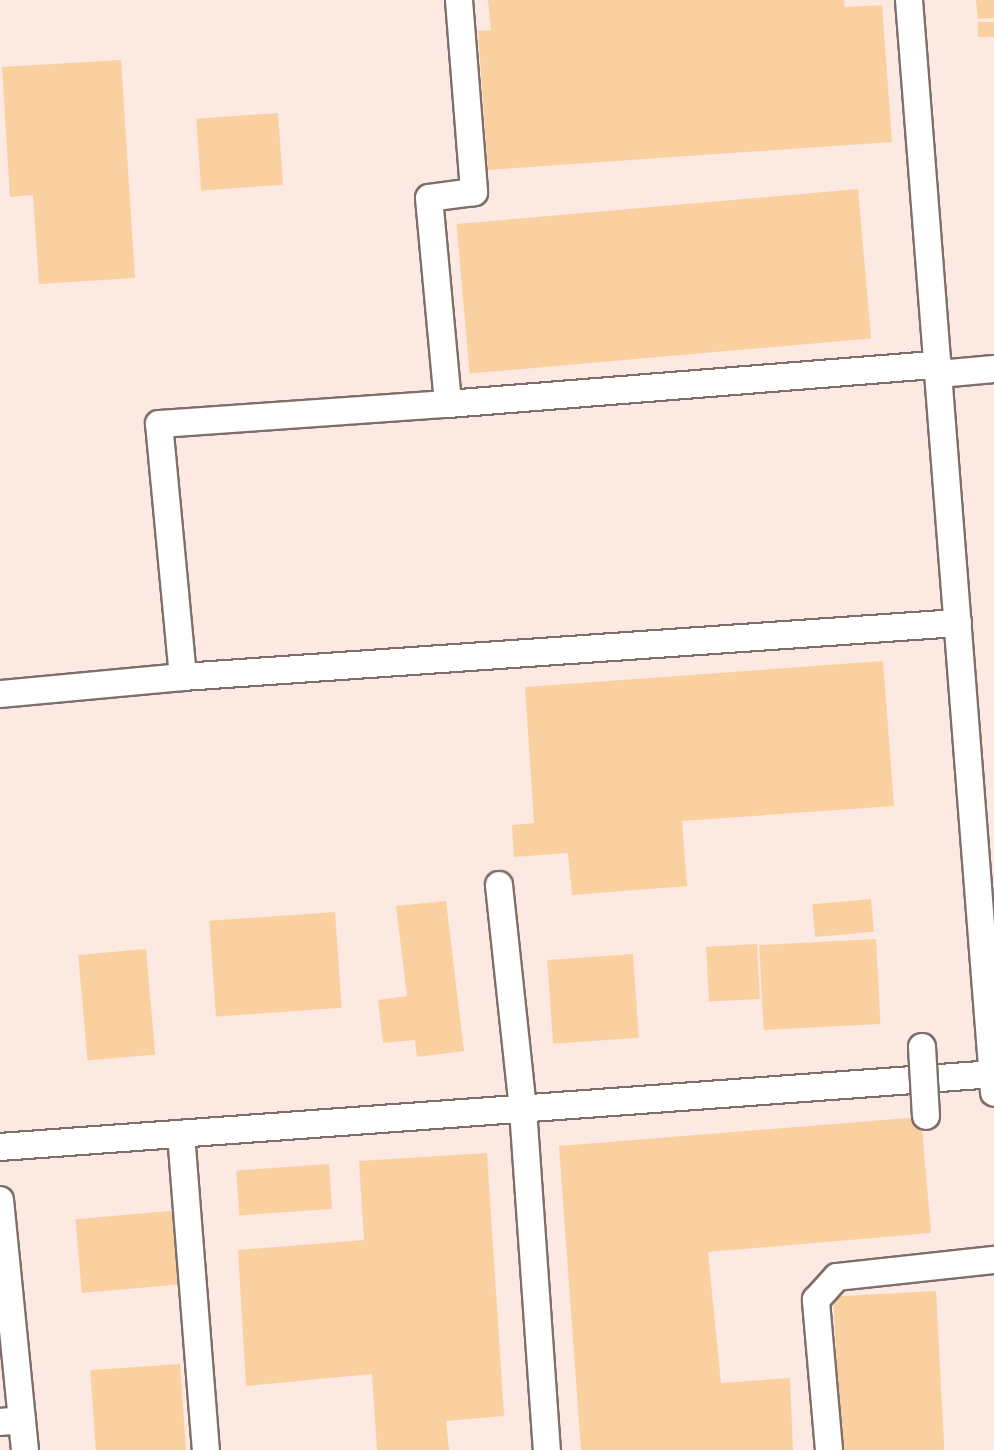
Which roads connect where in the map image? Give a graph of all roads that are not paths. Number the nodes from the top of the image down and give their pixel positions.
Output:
1 (459, 0) edge
2 (909, 0) edge
3 (939, 369) junction
4 (994, 369) edge
5 (448, 404) junction
6 (958, 623) junction
7 (183, 677) junction
8 (0, 694) edge
9 (499, 885) dead end
10 (922, 1047) dead end
11 (994, 1081) edge
12 (523, 1109) junction
13 (927, 1116) dead end
14 (181, 1134) junction
15 (0, 1148) edge
16 (0, 1200) edge
17 (994, 1260) edge
18 (11, 1421) edge
19 (25, 1450) edge
20 (206, 1450) edge
21 (547, 1450) edge
22 (829, 1450) edge

1 - 5 lane
2 - 3 lane
3 - 4 lane
3 - 5 lane
3 - 6 lane
5 - 7 lane
6 - 7 lane
6 - 11 lane
7 - 8 lane
9 - 12 lane
10 - 13 lane, bridge
11 - 12 lane
12 - 14 lane
12 - 21 lane
14 - 15 lane
14 - 20 lane
16 - 18 lane
17 - 22 lane
18 - 19 lane

